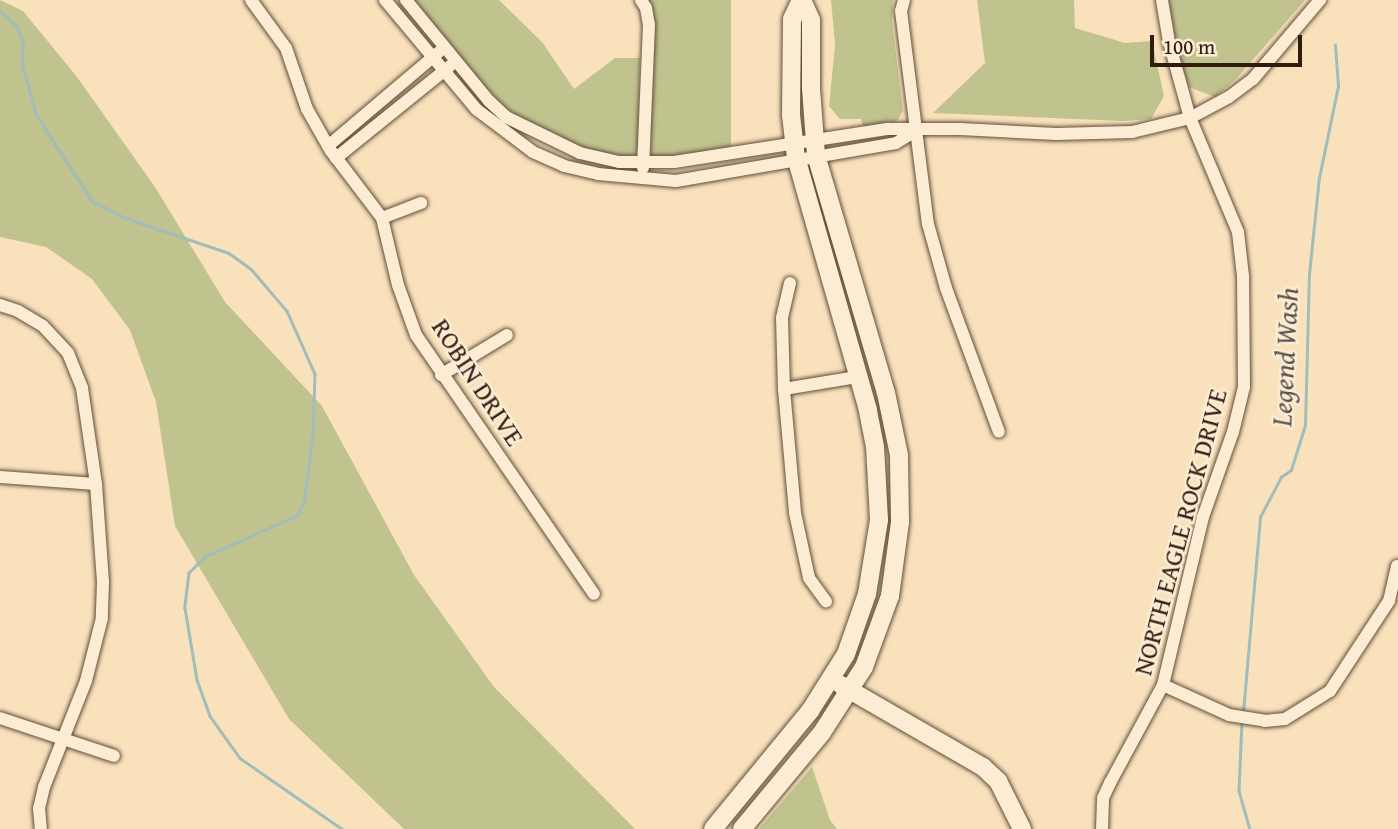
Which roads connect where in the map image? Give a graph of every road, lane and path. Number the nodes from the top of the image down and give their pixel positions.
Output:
1 (251, 0) edge
2 (385, 0) edge
3 (406, 0) edge
4 (641, 0) edge
5 (802, 0) edge
6 (904, 0) edge
7 (1162, 0) edge
8 (1320, 0) edge
9 (445, 47) junction
10 (433, 58) junction
11 (456, 61) junction
12 (444, 71) junction
13 (1190, 118) junction
14 (915, 131) junction
15 (328, 146) junction
16 (816, 148) junction
17 (796, 150) junction
18 (336, 158) junction
19 (643, 162) junction
20 (644, 179) junction
21 (421, 204) dead end
22 (382, 218) junction
23 (790, 283) dead end
24 (0, 305) edge
25 (507, 335) dead end
26 (441, 375) junction
27 (857, 377) junction
28 (784, 389) junction
29 (999, 432) dead end
30 (899, 455) junction
31 (0, 477) edge
32 (96, 484) junction
33 (1397, 566) edge
34 (594, 594) dead end
35 (826, 601) dead end
36 (831, 680) junction
37 (1163, 685) junction
38 (851, 690) junction
39 (0, 718) edge
40 (65, 738) junction
41 (114, 756) dead end
42 (41, 829) edge
43 (713, 829) edge
44 (742, 829) edge
45 (1022, 829) edge
46 (1101, 829) edge

1 - 15 street, ROBIN DRIVE
2 - 10 street
3 - 9 street
4 - 19 street
5 - 16 street
5 - 17 street
6 - 14 street
7 - 13 street, NORTH EAGLE ROCK DRIVE
8 - 13 street
9 - 10 street
9 - 11 street
10 - 12 street
10 - 15 street
11 - 12 street
11 - 19 street
12 - 18 street
12 - 20 street
13 - 14 street
13 - 37 street, NORTH EAGLE ROCK DRIVE
14 - 16 street
14 - 29 street
15 - 18 street, ROBIN DRIVE
16 - 17 street
16 - 30 street
17 - 19 street
17 - 20 street
17 - 27 street
18 - 22 street, ROBIN DRIVE
19 - 20 street
21 - 22 street
22 - 26 street, ROBIN DRIVE
23 - 28 street
24 - 32 street
25 - 26 street
26 - 34 street, ROBIN DRIVE
27 - 28 street
27 - 30 street
27 - 36 street
28 - 35 street
30 - 38 street
31 - 32 street
32 - 40 street
33 - 37 street
36 - 38 street
36 - 43 street
37 - 46 street, NORTH EAGLE ROCK DRIVE
38 - 44 street
38 - 45 street
39 - 40 street
40 - 41 street
40 - 42 street

